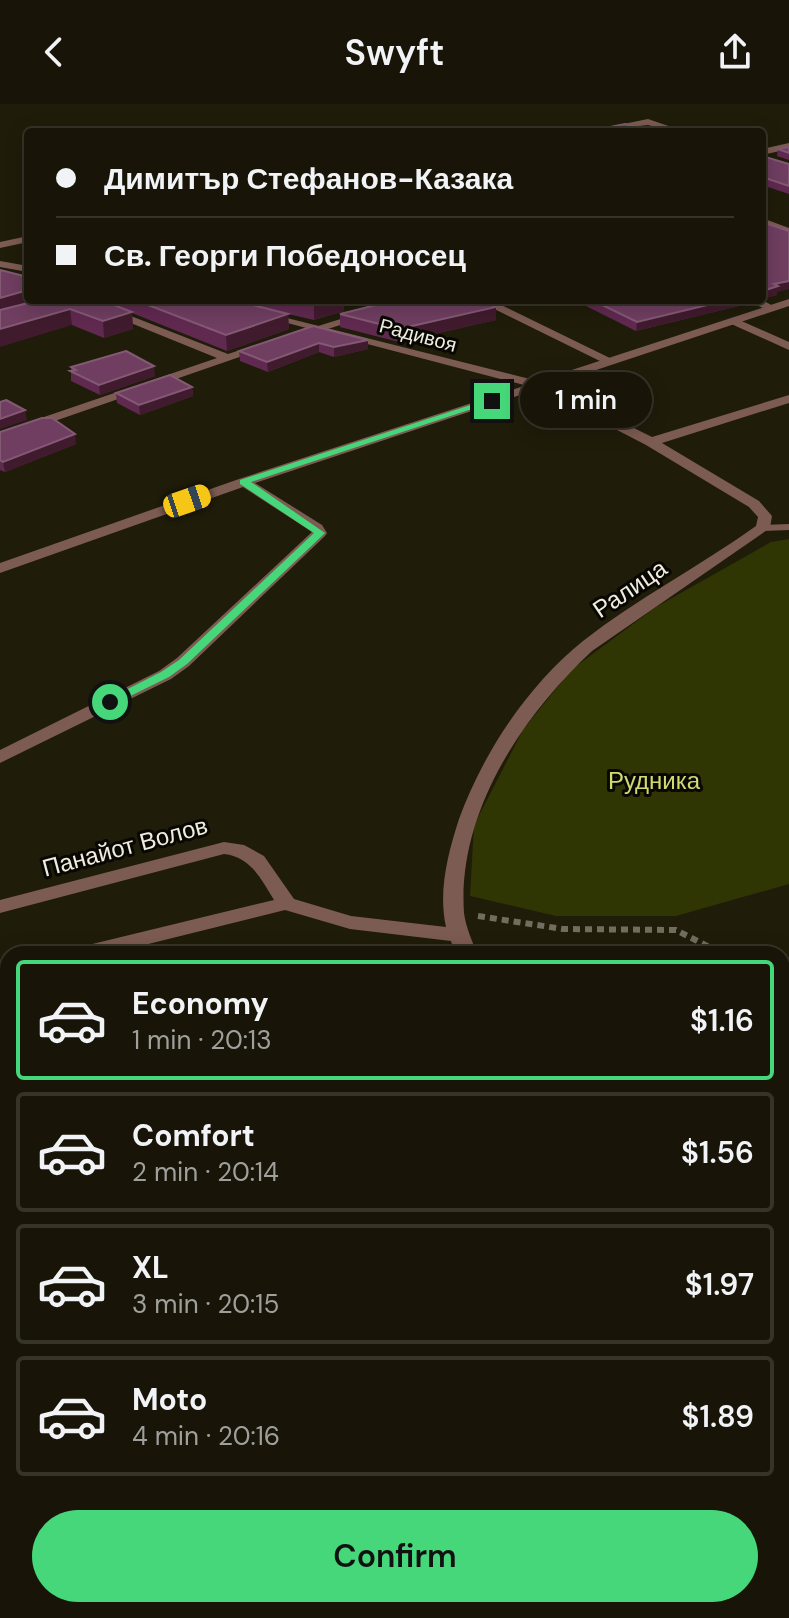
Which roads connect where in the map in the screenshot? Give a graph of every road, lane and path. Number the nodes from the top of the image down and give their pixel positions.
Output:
1 (612, 128) edge
2 (668, 128) edge
3 (789, 146) edge
4 (766, 154) edge
5 (766, 157) edge
6 (776, 162) edge
7 (766, 222) edge
8 (789, 231) edge
9 (24, 240) edge
10 (0, 245) edge
11 (0, 264) edge
12 (24, 268) edge
13 (789, 302) edge
14 (90, 304) edge
15 (400, 304) edge
16 (490, 304) edge
17 (762, 304) edge
18 (771, 308) junction
19 (253, 313) edge
20 (733, 321) junction
21 (318, 327) junction
22 (289, 338) edge
23 (274, 343) edge
24 (789, 346) edge
25 (229, 359) junction
26 (610, 361) junction
27 (539, 385) junction
28 (789, 399) edge
29 (0, 436) edge
30 (651, 442) junction
31 (244, 482) junction
32 (789, 527) edge
33 (763, 528) junction
34 (0, 568) edge
35 (0, 757) edge
36 (286, 903) junction
37 (0, 907) edge
38 (454, 912) junction
39 (463, 944) edge
40 (112, 946) edge
41 (707, 946) edge

1 - 2 street
3 - 4 street
5 - 6 street
7 - 8 street
9 - 10 street
11 - 12 street
13 - 18 street
14 - 25 street
15 - 21 street
16 - 26 street
17 - 18 street
18 - 20 street
19 - 21 street, Радивоя
20 - 24 street
20 - 26 street
21 - 22 street
21 - 27 street, Радивоя
23 - 25 street
25 - 29 street
26 - 27 street
27 - 30 street
27 - 31 street
28 - 30 street
30 - 33 street
31 - 34 street
31 - 35 street
32 - 33 lane
33 - 38 street, Ралица
36 - 37 street, Панайот Волов
36 - 39 street
36 - 40 street
38 - 39 street, Ралица
38 - 41 path

